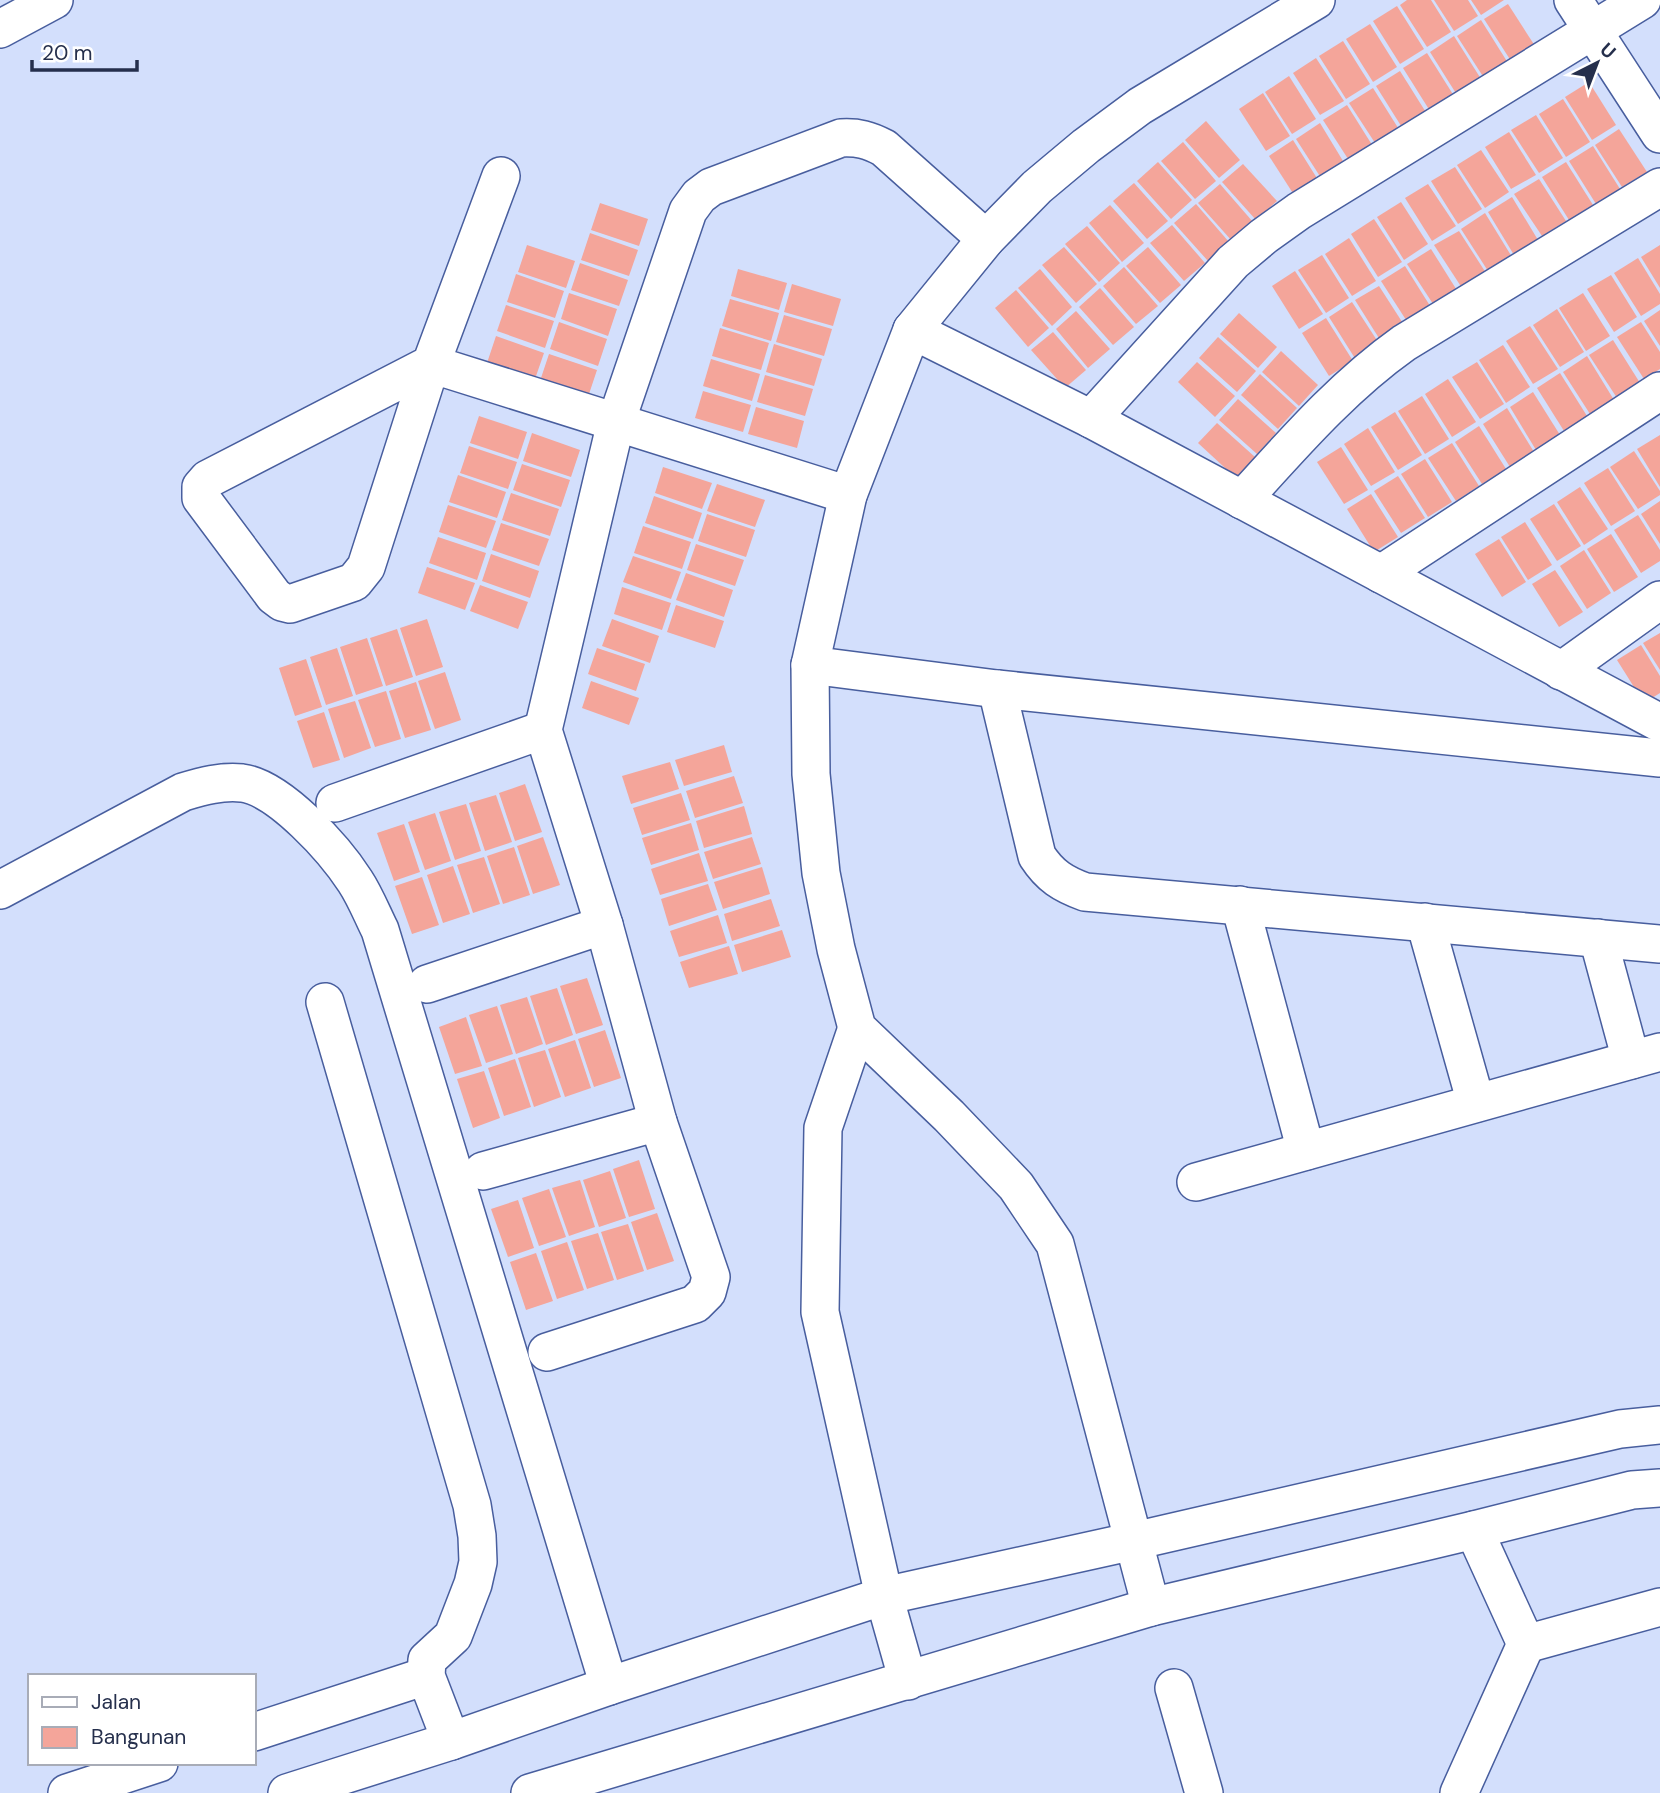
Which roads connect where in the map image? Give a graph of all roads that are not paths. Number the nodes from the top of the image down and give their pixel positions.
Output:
1 (54, 0) edge
2 (1316, 0) edge
3 (1573, 0) edge
4 (1642, 0) edge
5 (0, 29) edge
6 (1593, 32) junction
7 (1660, 134) edge
8 (501, 176) dead end
9 (1660, 187) edge
10 (986, 239) junction
11 (912, 330) junction
12 (432, 364) junction
13 (1660, 391) edge
14 (1091, 419) junction
15 (616, 422) junction
16 (848, 495) junction
17 (1242, 500) junction
18 (1381, 574) junction
19 (1660, 600) edge
20 (810, 665) junction
21 (1561, 671) junction
22 (997, 689) junction
23 (1660, 723) edge
24 (542, 730) junction
25 (1660, 758) edge
26 (335, 803) dead end
27 (0, 890) edge
28 (1240, 905) junction
29 (1425, 922) junction
30 (604, 925) junction
31 (1598, 938) junction
32 (1660, 944) edge
33 (427, 984) dead end
34 (324, 1002) dead end
35 (857, 1028) junction
36 (1646, 1056) edge
37 (1476, 1103) junction
38 (657, 1122) junction
39 (1306, 1151) junction
40 (482, 1171) dead end
41 (1196, 1182) dead end
42 (547, 1352) dead end
43 (1660, 1425) edge
44 (1660, 1488) edge
45 (1474, 1530) junction
46 (1134, 1541) junction
47 (884, 1596) junction
48 (1151, 1607) junction
49 (1660, 1607) edge
50 (1526, 1644) junction
51 (426, 1676) junction
52 (908, 1681) junction
53 (609, 1686) junction
54 (1174, 1688) dead end
55 (256, 1731) edge
56 (451, 1741) junction
57 (153, 1765) edge
58 (67, 1793) edge
59 (287, 1793) edge
60 (530, 1793) edge
61 (1203, 1793) edge
62 (1459, 1793) edge

1 - 5 street
2 - 10 street
3 - 6 street
4 - 6 street
6 - 7 street
6 - 14 street
8 - 12 street
9 - 17 street
10 - 11 street
10 - 15 street
11 - 14 street
11 - 16 street
12 - 12 street
12 - 15 street
13 - 18 street
14 - 17 street
15 - 16 street
15 - 24 street
16 - 20 street
17 - 18 street
18 - 21 street
19 - 21 street
20 - 22 street
20 - 35 street
21 - 23 street
22 - 25 street
22 - 28 street
24 - 26 street
24 - 30 street
27 - 53 street
28 - 29 street
28 - 39 street
29 - 31 street
29 - 37 street
30 - 33 street
30 - 38 street
31 - 32 street
31 - 36 street
34 - 51 street
35 - 46 street
35 - 47 street
36 - 37 street
37 - 39 street
38 - 40 street
38 - 42 street
39 - 41 street
43 - 46 street
44 - 45 street
45 - 48 street
45 - 50 street
46 - 47 street
46 - 48 street
47 - 52 street
47 - 53 street
48 - 52 street
49 - 50 street
50 - 62 street
51 - 55 street
51 - 56 street
52 - 60 street
53 - 56 street
54 - 61 street
56 - 59 street
57 - 58 street

